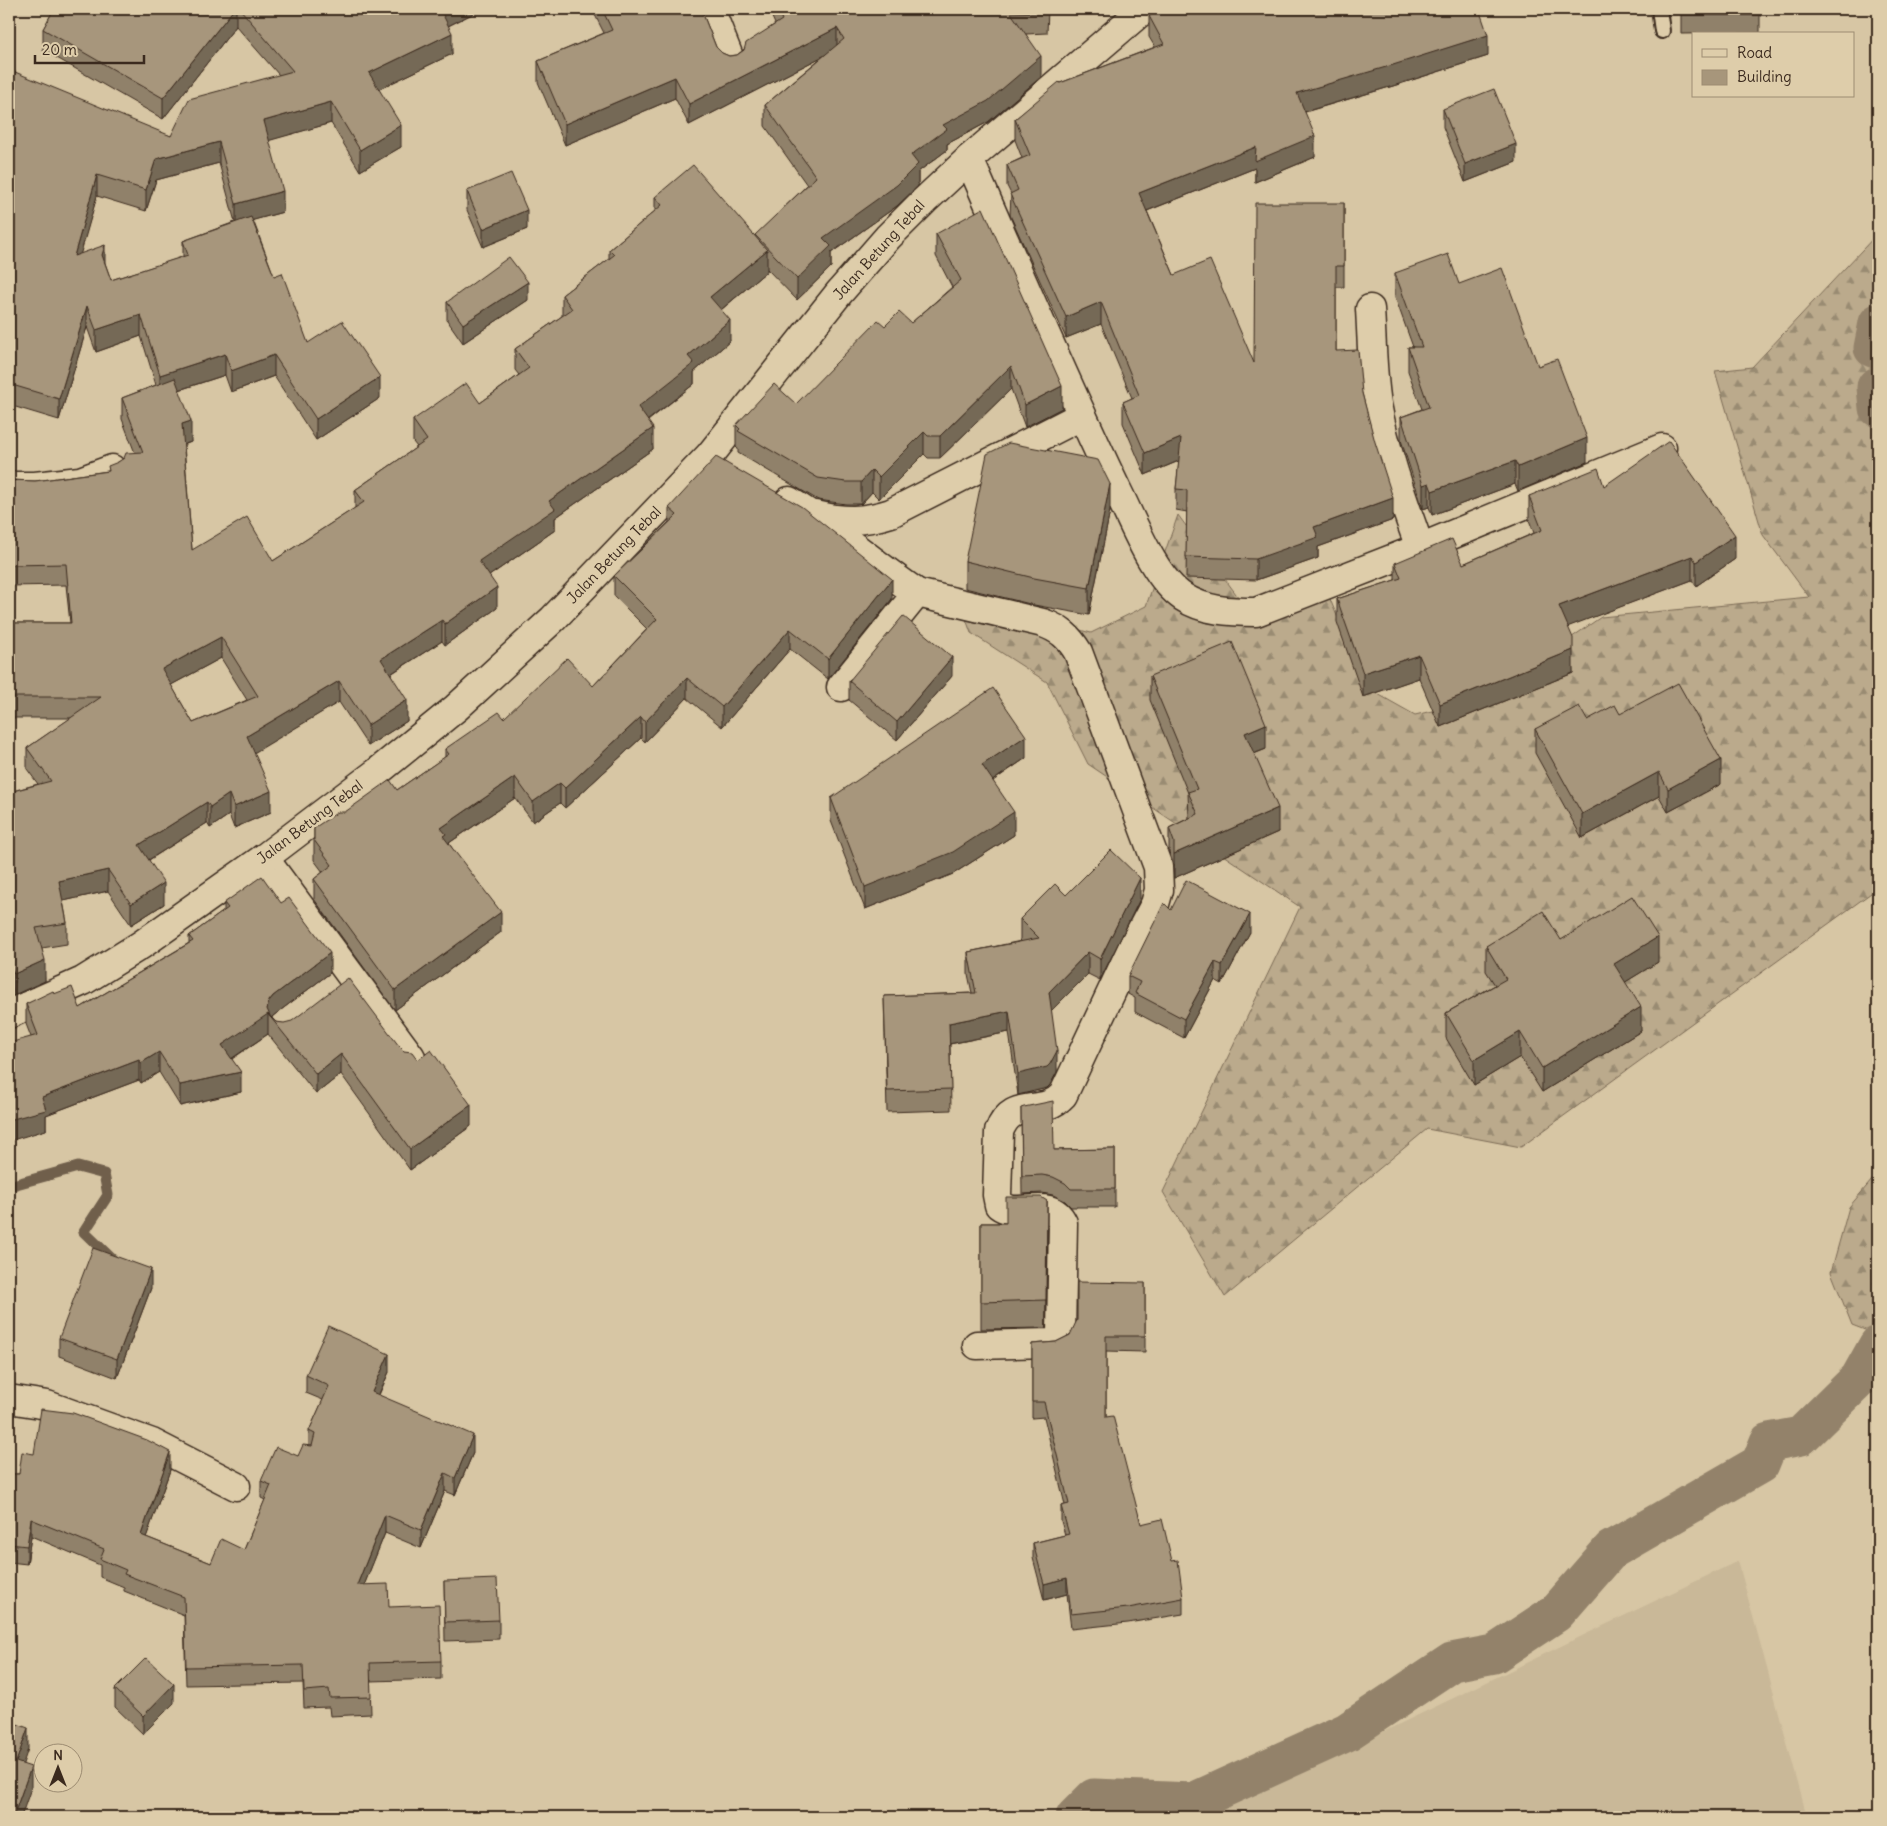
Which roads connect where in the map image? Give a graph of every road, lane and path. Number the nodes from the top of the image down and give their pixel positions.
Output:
1 (710, 9) edge
2 (1144, 9) edge
3 (1659, 9) edge
4 (1662, 31) dead end
5 (731, 62) edge
6 (969, 159) junction
7 (1370, 309) dead end
8 (1081, 416) junction
9 (1662, 448) edge
10 (710, 455) junction
11 (112, 469) edge
12 (735, 470) edge
13 (9, 486) edge
14 (769, 489) edge
15 (811, 514) junction
16 (1420, 548) junction
17 (918, 593) junction
18 (841, 687) dead end
19 (264, 858) junction
20 (351, 977) junction
21 (328, 994) edge
22 (9, 1014) edge
23 (411, 1057) edge
24 (977, 1344) dead end
25 (9, 1399) edge
26 (236, 1486) dead end

1 - 5 street
2 - 6 street, Jalan Betung Tebal
3 - 4 lane
6 - 8 street
6 - 10 street, Jalan Betung Tebal
7 - 16 street
8 - 15 street
8 - 16 street
9 - 16 street
10 - 12 street
10 - 19 street, Jalan Betung Tebal
11 - 13 street
14 - 15 street
15 - 17 street
17 - 18 street
17 - 24 street
19 - 20 street
19 - 22 street, Jalan Betung Tebal
20 - 21 street
20 - 23 street
25 - 26 street

